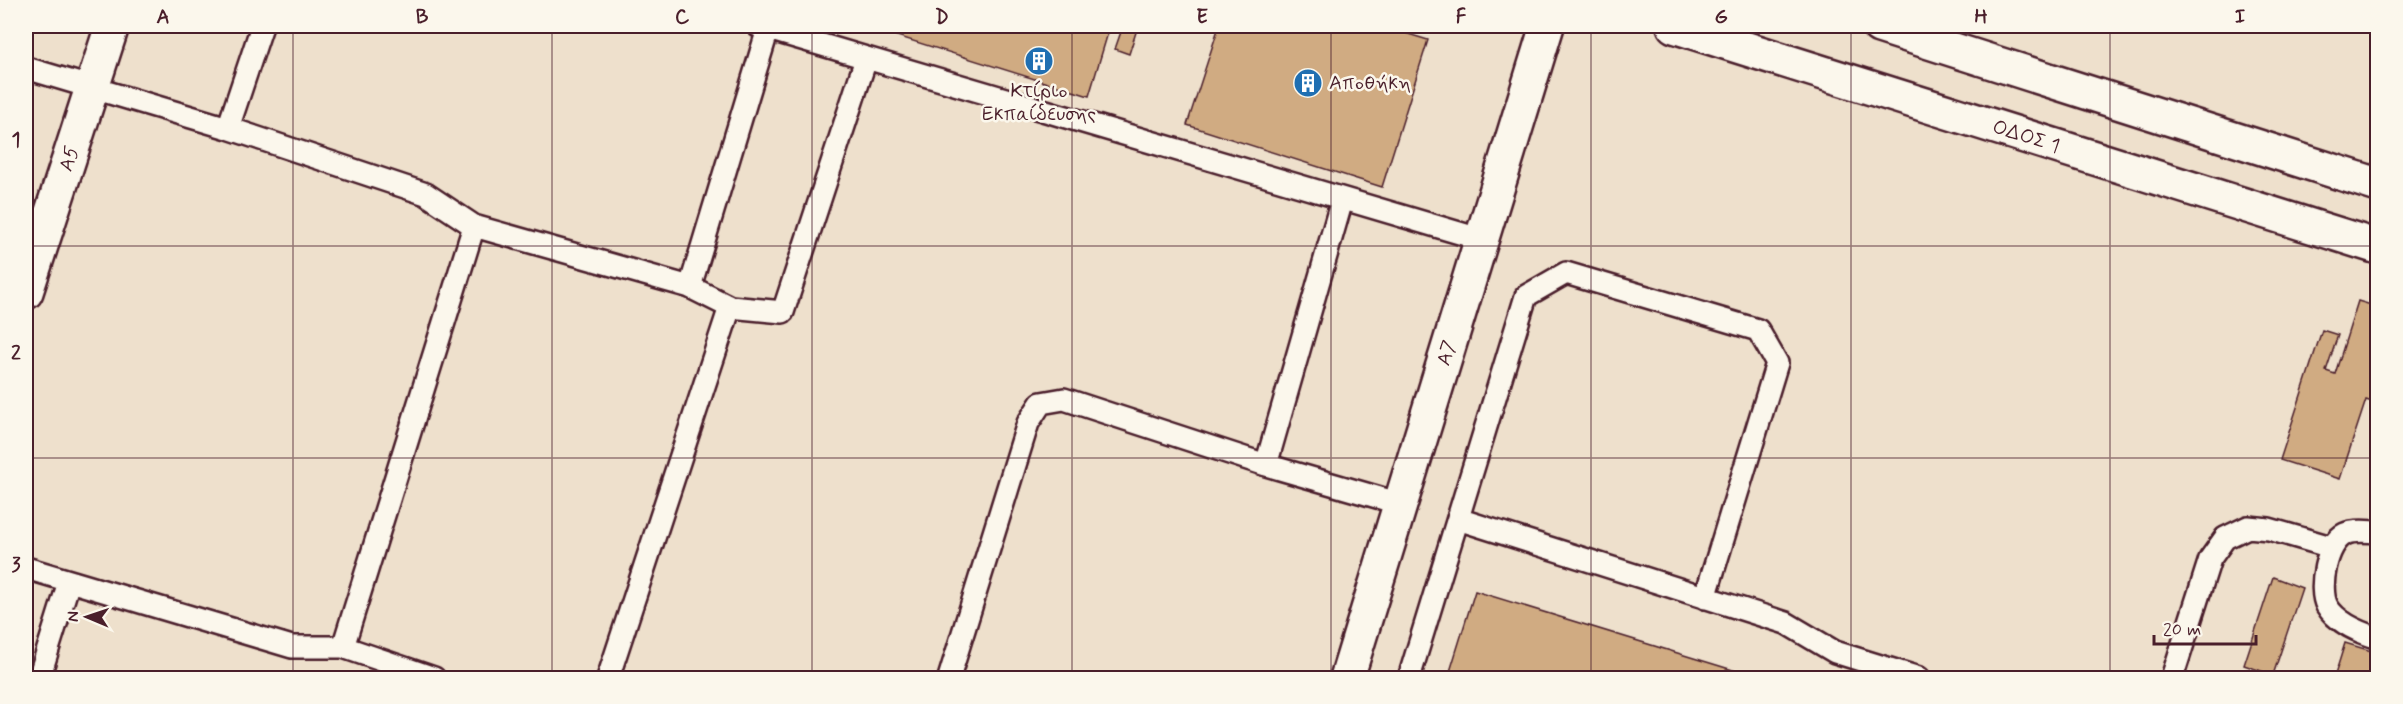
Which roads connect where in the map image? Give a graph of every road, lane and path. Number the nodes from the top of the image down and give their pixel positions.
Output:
1 (112, 26) edge
2 (262, 26) edge
3 (1547, 26) edge
4 (1674, 26) edge
5 (1879, 26) edge
6 (763, 27) edge
7 (866, 59) junction
8 (26, 68) edge
9 (92, 87) junction
10 (228, 128) junction
11 (2378, 185) edge
12 (1342, 200) junction
13 (474, 226) junction
14 (1483, 240) junction
15 (2378, 247) edge
16 (690, 287) junction
17 (26, 292) edge
18 (730, 307) junction
19 (1266, 465) junction
20 (1401, 504) junction
21 (1458, 519) junction
22 (2378, 533) edge
23 (2331, 547) junction
24 (26, 568) edge
25 (69, 582) junction
26 (1705, 598) junction
27 (2378, 638) edge
28 (343, 647) junction
29 (39, 678) edge
30 (434, 678) edge
31 (608, 678) edge
32 (949, 678) edge
33 (1347, 678) edge
34 (1409, 678) edge
35 (1919, 678) edge
36 (2172, 678) edge

1 - 9 street, Α5
2 - 10 lane
3 - 14 street, Α7
4 - 15 street, ΟΔΟΣ 1
5 - 11 street
6 - 7 lane
6 - 16 lane
7 - 12 lane
7 - 18 lane
8 - 9 lane
9 - 10 lane
9 - 17 street, Α5
10 - 13 lane
12 - 14 lane
12 - 19 lane
13 - 16 lane
13 - 28 lane
14 - 20 street, Α7
16 - 18 lane
18 - 31 lane
19 - 20 lane
19 - 32 lane
20 - 33 street, Α7
21 - 26 lane
21 - 26 lane
21 - 34 lane
22 - 23 lane
23 - 27 lane
23 - 36 lane
24 - 25 lane
25 - 28 lane
25 - 29 lane
26 - 35 lane
28 - 30 lane

